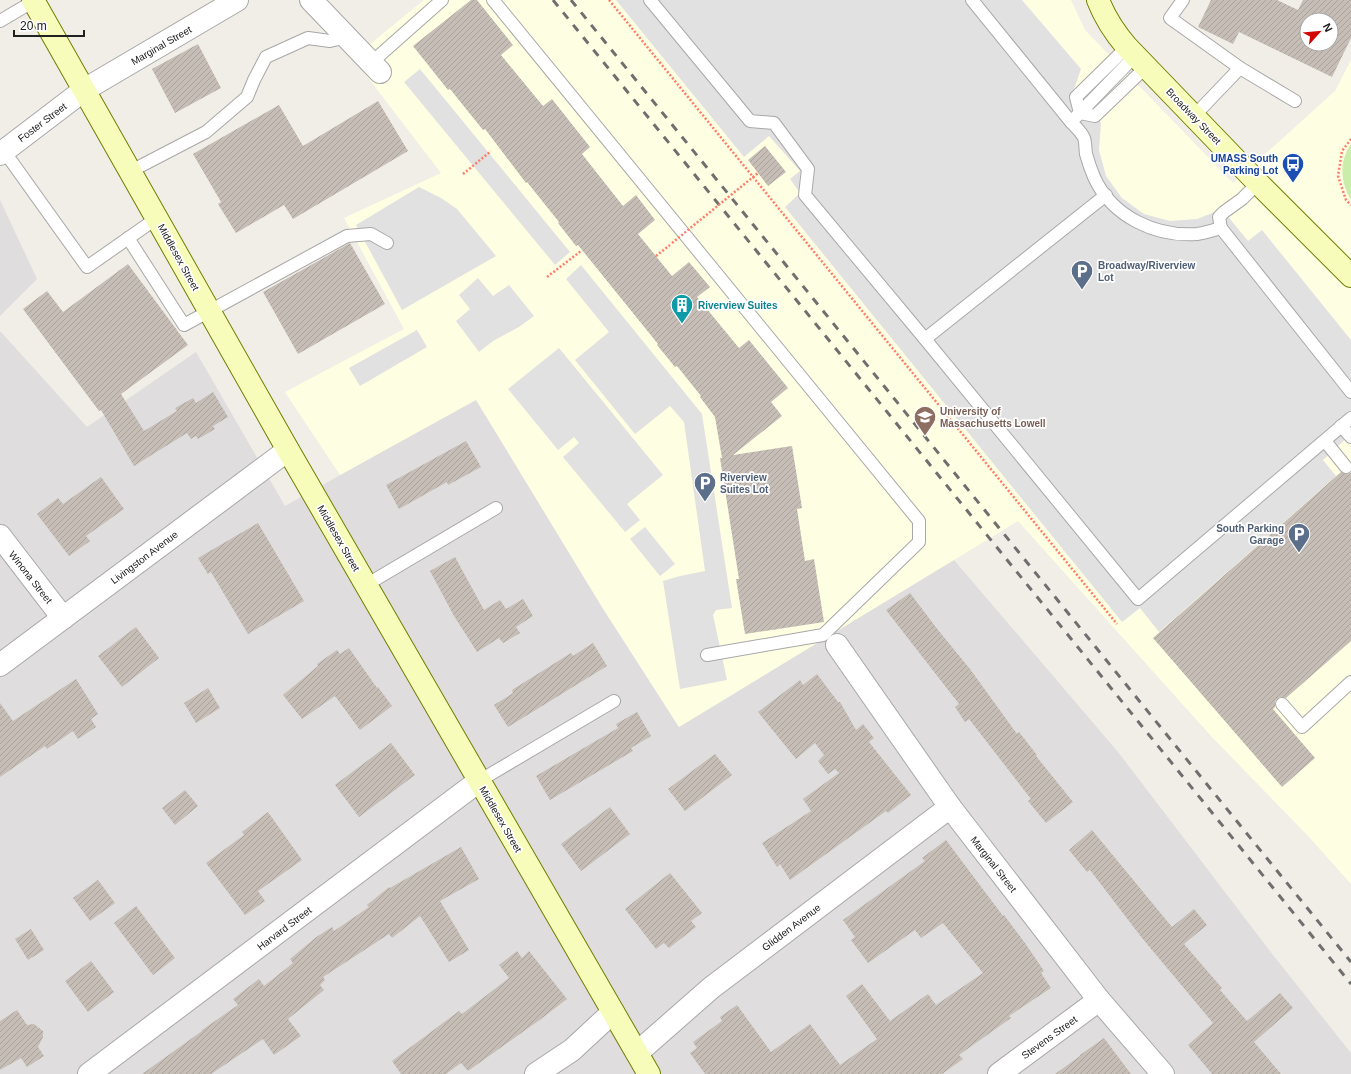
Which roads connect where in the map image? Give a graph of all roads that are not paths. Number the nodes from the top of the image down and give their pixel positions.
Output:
1 (237, 0) edge
2 (311, 0) edge
3 (442, 0) edge
4 (493, 0) edge
5 (650, 0) edge
6 (972, 0) edge
7 (1098, 0) edge
8 (1183, 0) edge
9 (34, 1) edge
10 (0, 21) edge
11 (347, 37) junction
12 (1136, 57) junction
13 (376, 67) joint
14 (1240, 68) junction
15 (84, 90) junction
16 (1295, 101) dead end
17 (1194, 116) junction
18 (1075, 118) junction
19 (2, 153) edge
20 (130, 171) junction
21 (1258, 183) junction
22 (1106, 195) junction
23 (157, 218) junction
24 (1221, 228) junction
25 (128, 238) junction
26 (387, 243) dead end
27 (1351, 276) edge
28 (210, 312) junction
29 (925, 339) junction
30 (1351, 392) edge
31 (1351, 418) edge
32 (1341, 426) junction
33 (1351, 437) edge
34 (1325, 441) junction
35 (288, 450) junction
36 (1346, 467) dead end
37 (496, 508) dead end
38 (0, 536) edge
39 (366, 585) junction
40 (63, 618) junction
41 (837, 645) dead end
42 (707, 655) dead end
43 (0, 665) edge
44 (1351, 682) edge
45 (614, 701) dead end
46 (1282, 704) dead end
47 (480, 781) junction
48 (950, 807) junction
49 (1099, 1000) junction
50 (613, 1012) junction
51 (637, 1053) junction
52 (89, 1074) edge
53 (536, 1074) edge
54 (649, 1074) edge
55 (999, 1074) edge
56 (1163, 1074) edge

1 - 15 street, Marginal Street
2 - 11 street
3 - 13 lane
4 - 42 lane
5 - 29 lane
6 - 18 lane
7 - 12 main road, Broadway Street
8 - 14 lane
9 - 10 lane
9 - 15 main road, Middlesex Street
11 - 13 street
11 - 20 lane
12 - 17 main road, Broadway Street
12 - 18 lane
12 - 18 lane
14 - 16 lane
14 - 17 lane
15 - 19 street, Foster Street
15 - 20 main road, Middlesex Street
17 - 21 main road, Broadway Street
18 - 22 lane
19 - 25 lane
20 - 23 main road, Middlesex Street
21 - 24 lane
21 - 27 main road, Broadway Street
22 - 24 lane
22 - 29 lane
23 - 25 lane
23 - 28 main road, Middlesex Street
24 - 30 lane
25 - 28 lane
26 - 28 lane
28 - 35 main road, Middlesex Street
29 - 34 lane
31 - 32 lane
32 - 33 lane
32 - 34 lane
34 - 36 lane
35 - 39 main road, Middlesex Street
35 - 40 street, Livingston Avenue
37 - 39 lane
38 - 40 street, Winona Street
39 - 47 main road, Middlesex Street
40 - 43 street, Livingston Avenue
41 - 48 street, Marginal Street
44 - 46 lane
45 - 47 lane
47 - 50 main road, Middlesex Street
47 - 52 street, Harvard Street
48 - 49 street, Marginal Street
48 - 51 street, Glidden Avenue
49 - 55 street, Stevens Street
49 - 56 street, Marginal Street
50 - 51 main road, Middlesex Street
50 - 53 street
51 - 54 main road, Middlesex Street

